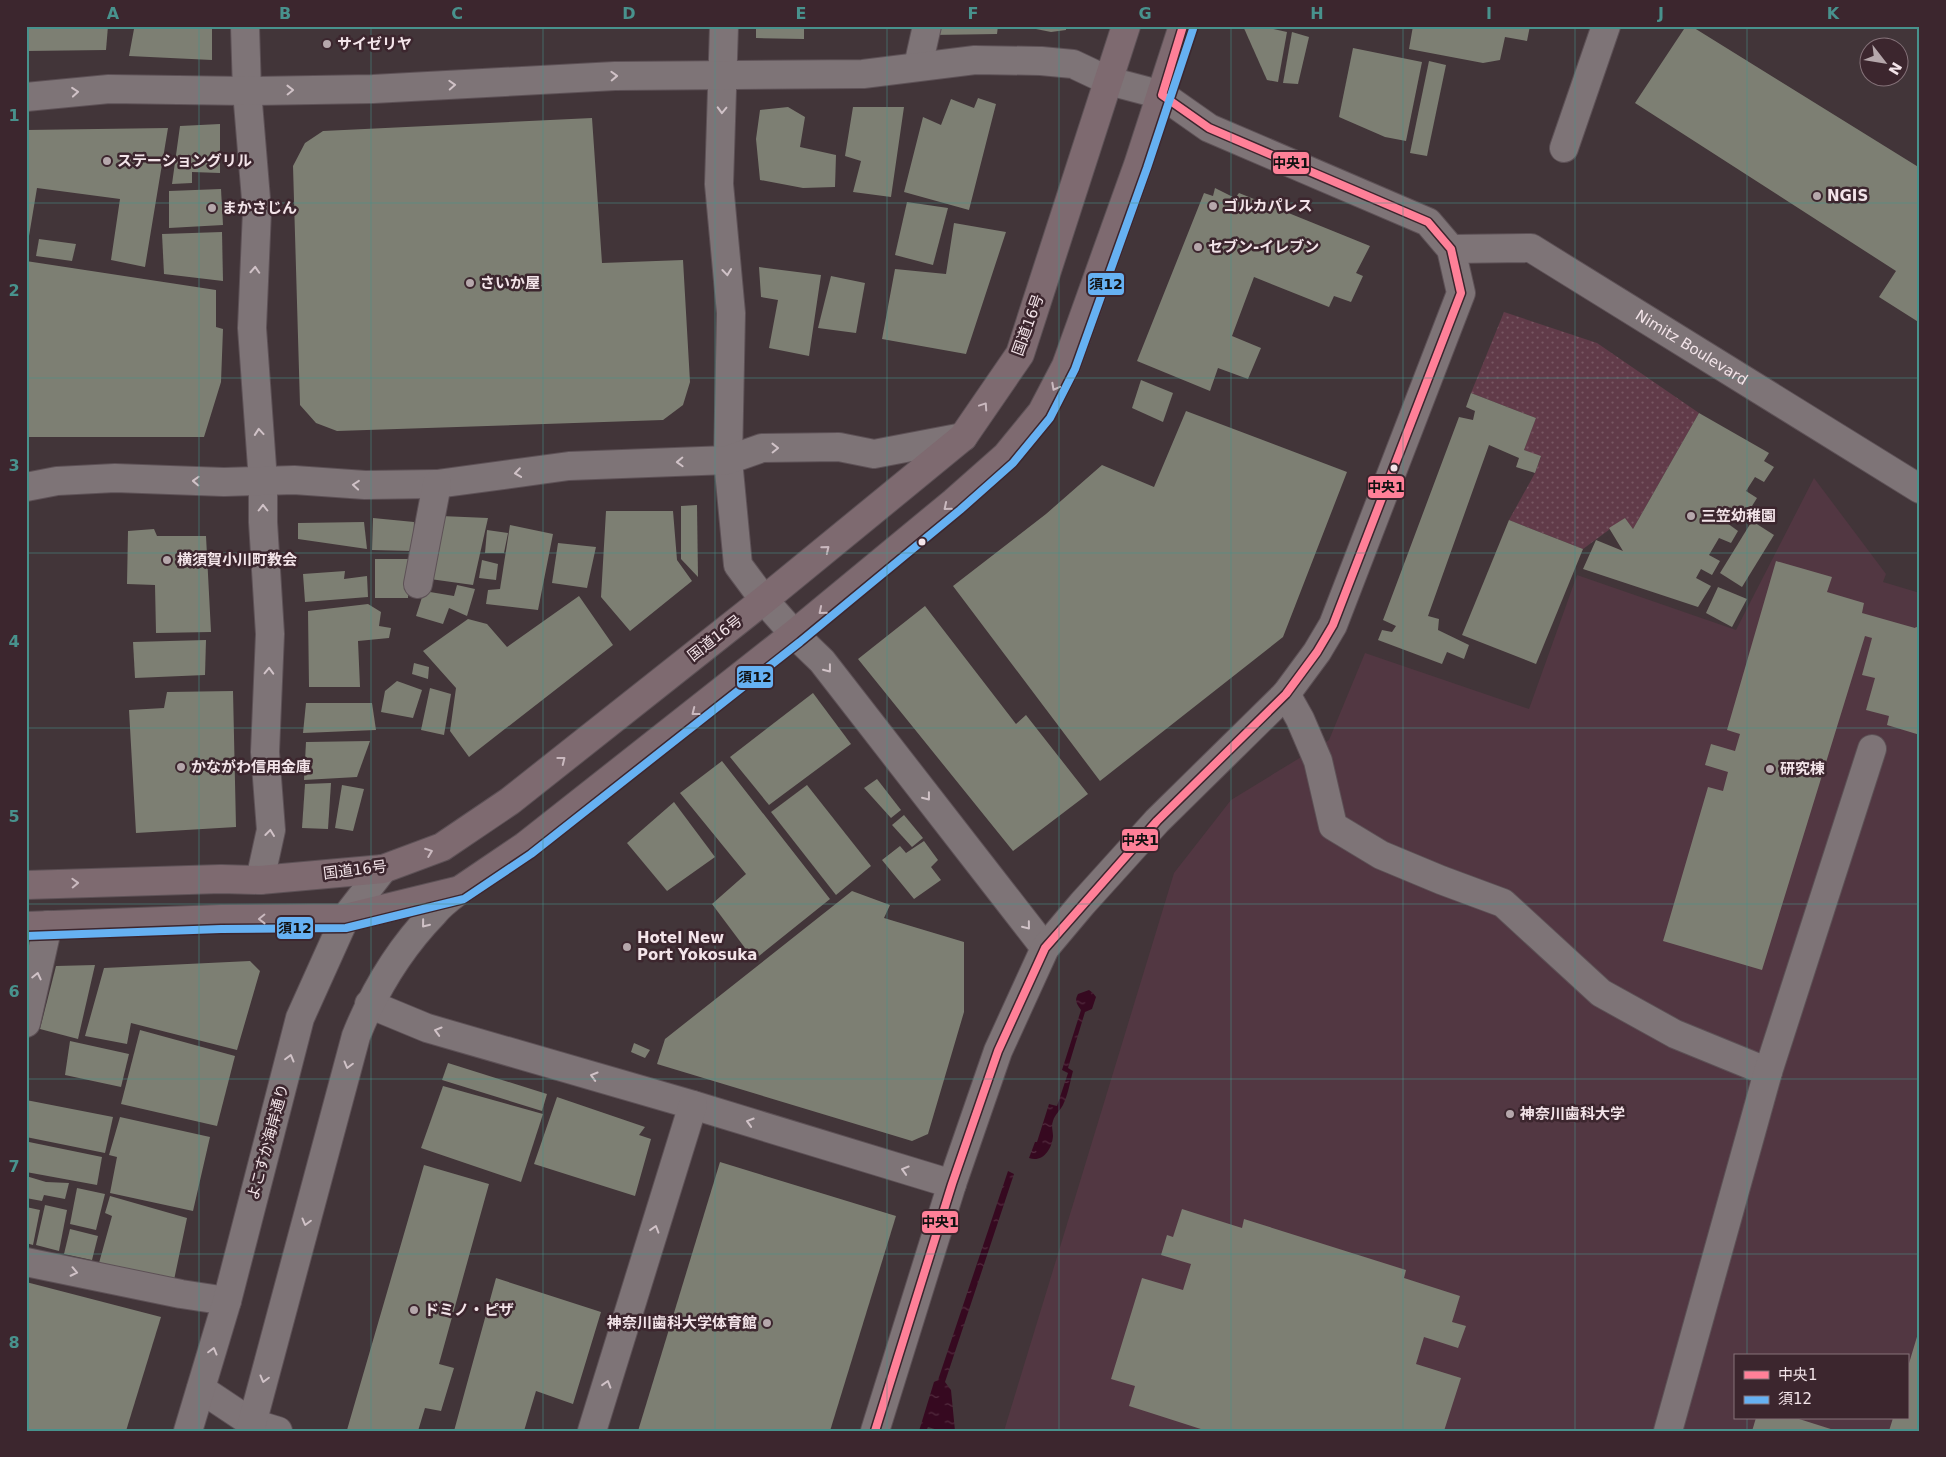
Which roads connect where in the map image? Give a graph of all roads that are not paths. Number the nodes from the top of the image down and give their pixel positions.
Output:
1 (245, 26) edge
2 (724, 26) edge
3 (927, 26) edge
4 (1126, 26) edge
5 (1183, 26) edge
6 (1606, 26) edge
7 (918, 66) junction
8 (722, 75) junction
9 (1109, 81) junction
10 (247, 91) junction
11 (1162, 95) junction
12 (26, 96) edge
13 (1564, 148) dead end
14 (1451, 249) junction
15 (962, 437) junction
16 (728, 460) junction
17 (262, 481) junction
18 (437, 484) junction
19 (26, 487) edge
20 (1920, 489) edge
21 (418, 584) dead end
22 (764, 600) junction
23 (794, 634) junction
24 (1286, 694) junction
25 (1872, 749) dead end
26 (383, 869) junction
27 (260, 880) junction
28 (26, 885) edge
29 (460, 890) junction
30 (345, 918) junction
31 (37, 925) edge
32 (1045, 948) junction
33 (369, 1004) junction
34 (26, 1023) edge
35 (1768, 1072) junction
36 (693, 1104) junction
37 (952, 1184) junction
38 (26, 1262) edge
39 (227, 1301) junction
40 (201, 1389) junction
41 (251, 1427) edge
42 (188, 1431) edge
43 (278, 1431) edge
44 (592, 1431) edge
45 (875, 1431) edge
46 (1668, 1431) edge

1 - 10 street
2 - 8 street
3 - 7 street
4 - 9 highway, 国道16号
5 - 11 highway
6 - 13 street
7 - 8 street
7 - 9 street
10 -> 8 street
8 -> 16 street
9 - 11 street
15 -> 9 highway, 国道16号
12 -> 10 street
17 -> 10 street
11 - 14 street
11 -> 23 highway
14 - 20 street, Nimitz Boulevard
14 - 24 street
16 -> 15 street
22 -> 15 highway, 国道16号
16 -> 18 street
16 - 22 street
18 -> 17 street
17 -> 19 street
27 -> 17 street
18 - 21 street
22 - 23 street
26 -> 22 highway, 国道16号
23 -> 29 highway
23 -> 32 street
24 - 32 street
24 - 35 street
25 - 35 street
26 - 27 highway, 国道16号
26 - 30 street, よこすか海岸通り
28 -> 27 highway, 国道16号
29 - 30 highway
29 -> 33 street
30 -> 31 highway
39 -> 30 street, よこすか海岸通り
34 -> 31 street
32 - 37 street
36 -> 33 street
33 -> 41 street
35 - 46 street
37 -> 36 street
44 -> 36 street
37 - 45 street
38 -> 39 street
40 -> 39 street, よこすか海岸通り
40 - 41 street
40 - 42 street, よこすか海岸通り
41 - 43 street

